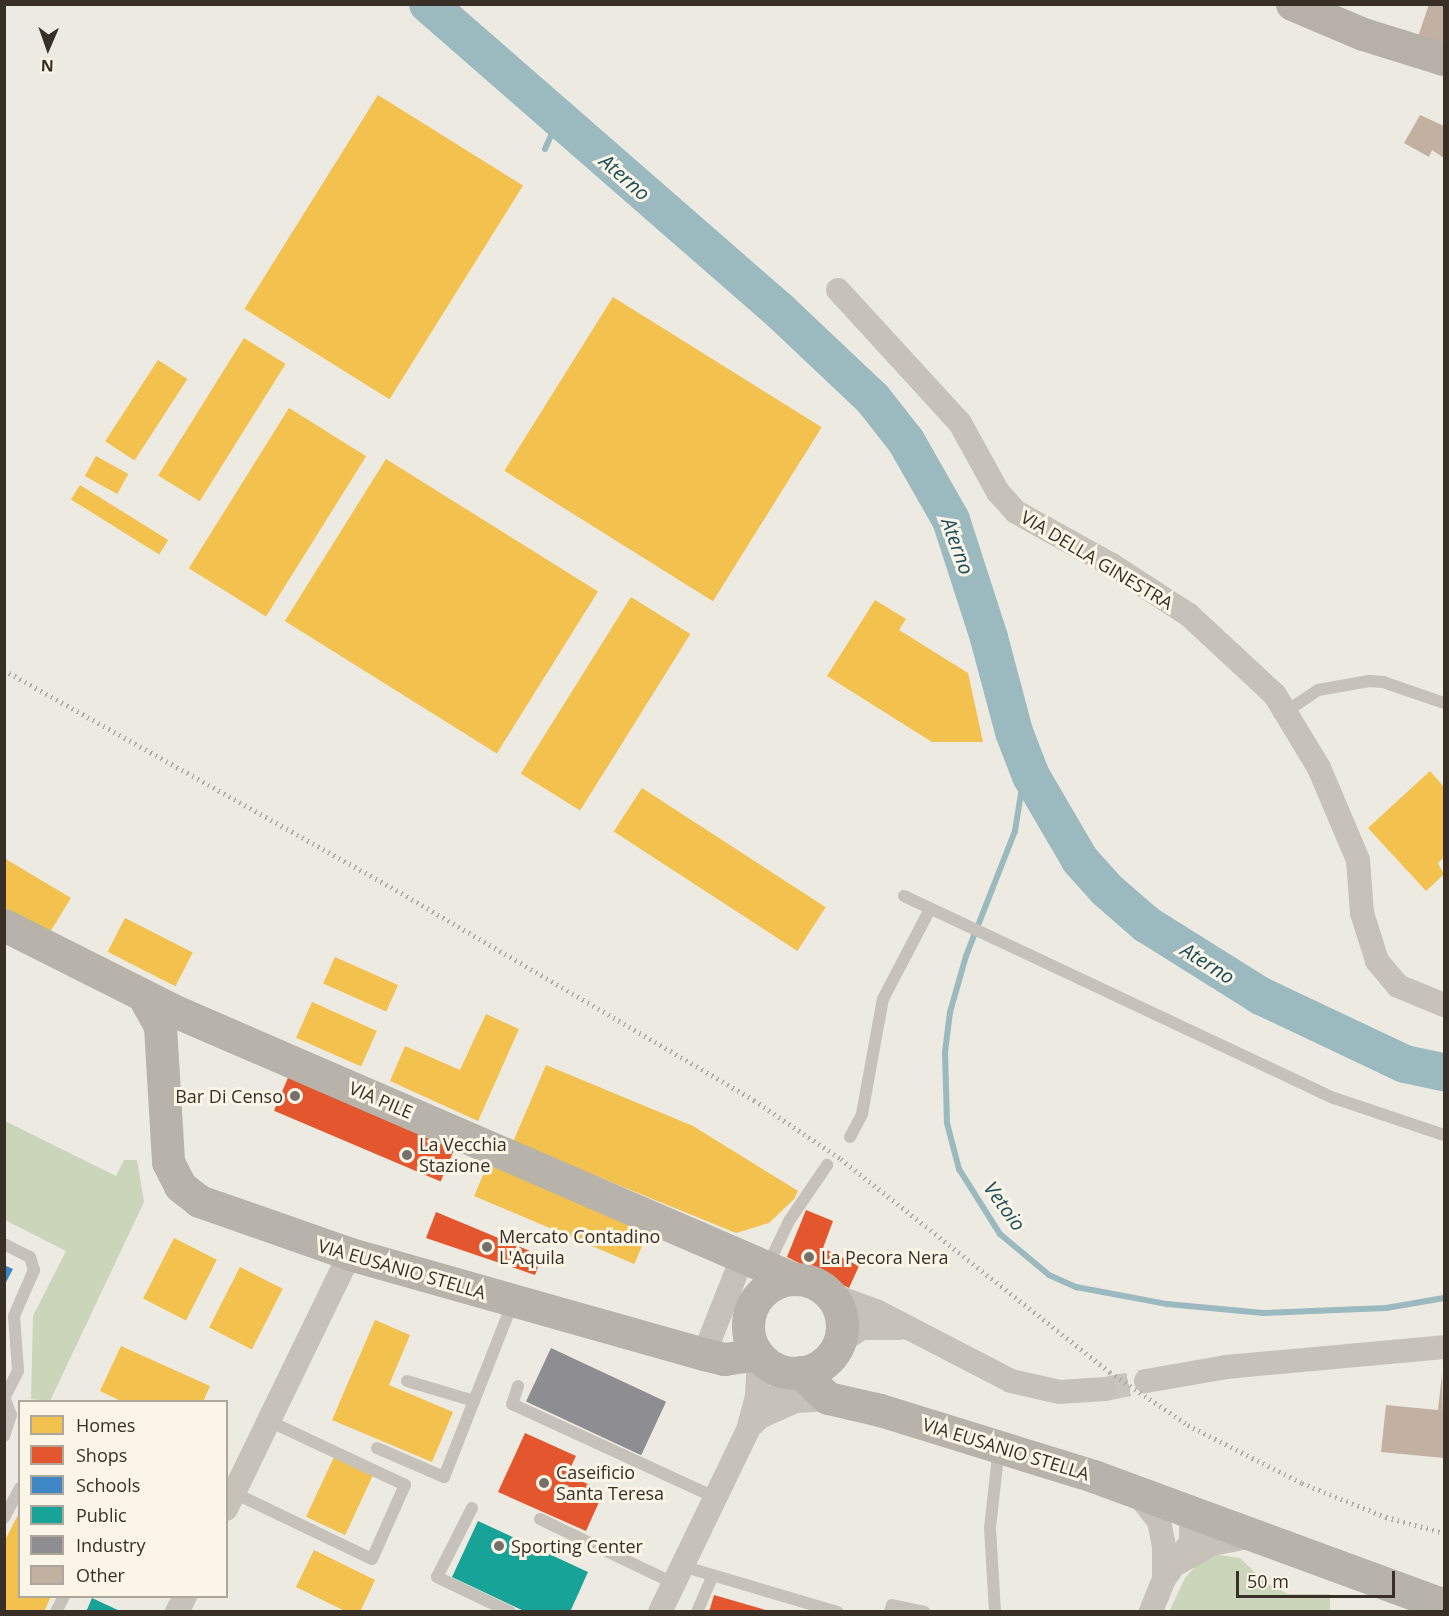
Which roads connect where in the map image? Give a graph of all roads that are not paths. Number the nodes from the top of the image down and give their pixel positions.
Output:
1 (1292, 4) edge
2 (1444, 59) edge
3 (838, 290) dead end
4 (1444, 703) edge
5 (1287, 711) junction
6 (904, 896) dead end
7 (930, 909) junction
8 (4, 925) edge
9 (144, 997) junction
10 (1444, 1005) edge
11 (211, 1026) junction
12 (162, 1060) junction
13 (1444, 1135) edge
14 (850, 1137) dead end
15 (827, 1165) dead end
16 (4, 1244) edge
17 (350, 1254) junction
18 (768, 1268) junction
19 (830, 1294) junction
20 (514, 1300) junction
21 (908, 1330) junction
22 (1444, 1347) edge
23 (835, 1349) junction
24 (758, 1354) junction
25 (711, 1356) junction
26 (799, 1372) junction
27 (407, 1381) dead end
28 (1146, 1381) tunnel mouth
29 (518, 1386) dead end
30 (1105, 1389) tunnel mouth
31 (4, 1397) edge
32 (831, 1399) junction
33 (474, 1401) junction
34 (880, 1410) junction
35 (269, 1421) junction
36 (752, 1424) junction
37 (4, 1436) edge
38 (999, 1446) junction
39 (376, 1448) dead end
40 (1132, 1489) junction
41 (18, 1492) edge
42 (229, 1497) edge
43 (714, 1497) junction
44 (472, 1508) dead end
45 (1191, 1509) junction
46 (4, 1518) edge
47 (540, 1519) dead end
48 (1265, 1536) junction
49 (1168, 1565) junction
50 (678, 1575) junction
51 (713, 1575) junction
52 (1444, 1605) edge
53 (510, 1611) edge
54 (660, 1611) edge
55 (697, 1611) edge
56 (837, 1611) edge
57 (890, 1611) edge
58 (924, 1611) edge
59 (995, 1611) edge
60 (1151, 1611) edge

1 - 2 main road
3 - 5 street, VIA DELLA GINESTRA
4 - 5 lane
5 - 10 street, VIA DELLA GINESTRA
6 - 7 lane
7 - 13 lane
7 - 14 lane
8 - 9 street, VIA PILE
9 - 11 street, VIA PILE
9 - 12 street, VIA EUSANIO STELLA
11 - 12 street, VIA EUSANIO STELLA
11 - 18 street, VIA PILE
12 - 17 street, VIA EUSANIO STELLA
15 - 18 lane
16 - 31 lane
17 - 20 street, VIA EUSANIO STELLA
17 - 35 street
18 - 19 street
18 - 24 street
18 - 25 street
19 - 21 street
19 - 23 street
20 - 25 street, VIA EUSANIO STELLA
20 - 33 lane
21 - 23 street
21 - 30 street
22 - 28 street
23 - 26 street
23 - 34 street, VIA EUSANIO STELLA
24 - 25 street, VIA EUSANIO STELLA
24 - 26 street
24 - 36 street
25 - 36 street
26 - 32 street, VIA EUSANIO STELLA
26 - 36 street
27 - 33 lane
29 - 43 lane
31 - 37 lane
32 - 34 street, VIA EUSANIO STELLA
32 - 36 street
33 - 39 lane
34 - 38 street, VIA EUSANIO STELLA
35 - 42 street
35 - 42 lane
36 - 43 street
38 - 40 street, VIA EUSANIO STELLA
38 - 59 lane
40 - 45 street, VIA EUSANIO STELLA
40 - 49 street, VIA EUSANIO STELLA
41 - 46 lane
43 - 50 street
44 - 53 lane
45 - 48 street, VIA EUSANIO STELLA
45 - 49 street
47 - 50 lane
48 - 49 street
48 - 52 street, VIA EUSANIO STELLA
49 - 60 street
50 - 51 lane
50 - 54 street
51 - 55 lane
51 - 56 lane
57 - 58 lane

